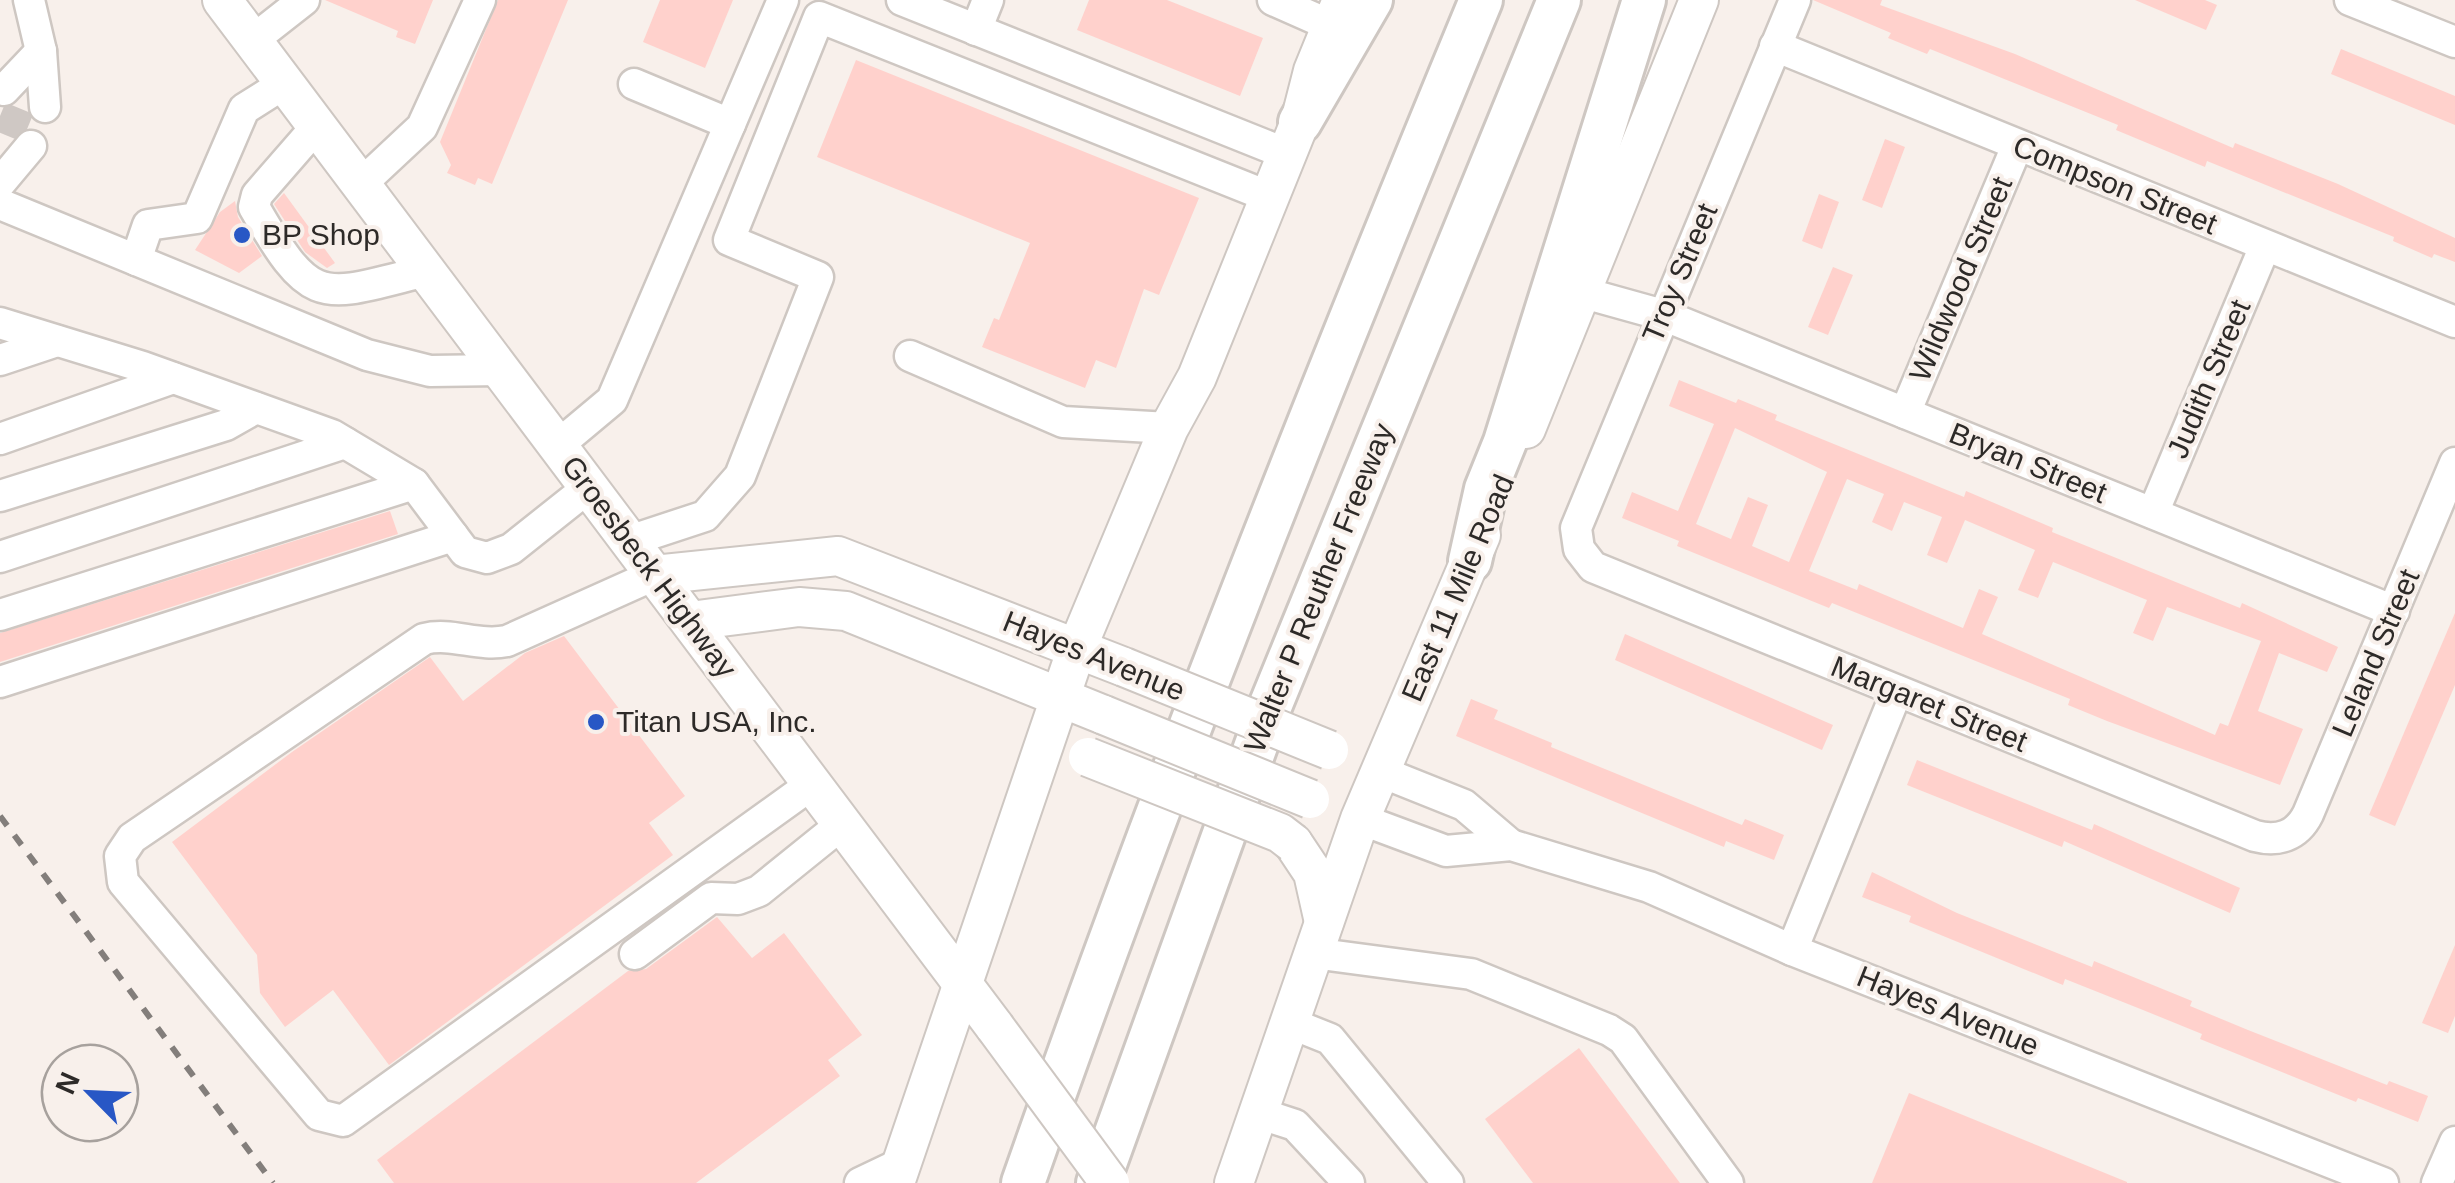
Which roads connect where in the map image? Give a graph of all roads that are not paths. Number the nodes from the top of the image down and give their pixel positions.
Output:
1 (29, 0) edge
2 (222, 0) edge
3 (304, 0) edge
4 (480, 0) edge
5 (784, 0) edge
6 (902, 0) edge
7 (988, 0) edge
8 (1273, 0) edge
9 (1371, 0) edge
10 (1482, 0) edge
11 (1559, 0) edge
12 (1644, 0) edge
13 (1699, 0) edge
14 (1795, 0) edge
15 (2350, 0) edge
16 (1337, 13) edge
17 (976, 30) junction
18 (252, 40) junction
19 (2455, 42) edge
20 (1775, 46) junction
21 (41, 51) junction
22 (285, 83) junction
23 (634, 84) dead end
24 (730, 124) junction
25 (318, 126) junction
26 (1294, 138) junction
27 (2017, 146) junction
28 (13, 148) edge
29 (0, 183) edge
30 (361, 184) junction
31 (1270, 197) junction
32 (0, 204) edge
33 (2265, 246) junction
34 (136, 260) junction
35 (426, 272) junction
36 (1584, 293) junction
37 (1662, 315) junction
38 (2455, 322) edge
39 (0, 323) edge
40 (58, 341) junction
41 (910, 356) dead end
42 (0, 360) edge
43 (501, 370) junction
44 (173, 378) junction
45 (256, 408) junction
46 (1905, 413) junction
47 (1169, 428) junction
48 (0, 439) edge
49 (344, 443) junction
50 (557, 446) junction
51 (2455, 463) edge
52 (414, 484) junction
53 (588, 488) junction
54 (0, 496) edge
55 (2152, 513) junction
56 (452, 536) junction
57 (629, 541) junction
58 (1579, 549) joint
59 (0, 557) edge
60 (1470, 561) junction
61 (654, 574) junction
62 (2394, 611) junction
63 (0, 614) edge
64 (690, 622) junction
65 (1076, 648) junction
66 (0, 682) edge
67 (1897, 691) junction
68 (1058, 697) junction
69 (1378, 771) junction
70 (1030, 779) junction
71 (812, 784) junction
72 (1360, 819) junction
73 (842, 824) junction
74 (2289, 836) joint
75 (1511, 845) junction
76 (1319, 937) junction
77 (1792, 950) junction
78 (635, 954) dead end
79 (962, 982) junction
80 (1290, 1023) junction
81 (1258, 1114) junction
82 (2455, 1142) edge
83 (899, 1173) edge
84 (1339, 1179) edge
85 (860, 1183) edge
86 (1024, 1183) edge
87 (1098, 1183) edge
88 (1110, 1183) edge
89 (1234, 1183) edge
90 (1448, 1183) edge
91 (1728, 1183) edge
92 (2383, 1183) edge
93 (2437, 1183) edge

1 - 21 street
2 - 18 main road, Groesbeck Highway
3 - 18 street
4 - 30 street
5 - 24 street
6 - 17 street
7 - 17 street
8 - 16 street
9 - 26 highway
10 - 86 highway
11 - 87 highway, Walter P Reuther Freeway
12 - 60 highway
13 - 36 main road, East 11 Mile Road
14 - 20 street, Troy Street
15 - 19 street
16 - 26 main road
17 - 26 street
18 - 22 main road, Groesbeck Highway
20 - 27 street, Compson Street
20 - 37 street, Troy Street
21 - 21 street
22 - 25 main road, Groesbeck Highway
22 - 34 street
23 - 24 street
24 - 50 street
25 - 30 main road, Groesbeck Highway
25 - 35 street
26 - 31 main road
27 - 33 street, Compson Street
27 - 46 street, Wildwood Street
28 - 29 street
30 - 35 main road, Groesbeck Highway
31 - 47 main road
31 - 57 street
32 - 34 street
33 - 38 street, Compson Street
33 - 55 street, Judith Street
34 - 43 street
35 - 43 main road, Groesbeck Highway
36 - 37 street, Bryan Street
36 - 60 main road, East 11 Mile Road
37 - 46 street, Bryan Street
37 - 58 street, Troy Street
39 - 40 street
40 - 42 street
40 - 44 street
41 - 47 street
43 - 50 main road, Groesbeck Highway
44 - 45 street
44 - 48 street
45 - 49 street
45 - 54 street
46 - 55 street, Bryan Street
47 - 65 main road
49 - 52 street
49 - 59 street
50 - 53 main road, Groesbeck Highway
51 - 62 street, Leland Street
52 - 56 street
52 - 63 street
53 - 56 street
53 - 57 main road, Groesbeck Highway
55 - 62 street, Bryan Street
56 - 66 street
57 - 61 main road, Groesbeck Highway
58 - 67 street, Margaret Street
60 - 69 main road, East 11 Mile Road
61 - 64 main road, Groesbeck Highway
61 - 65 main road, Hayes Avenue
61 - 71 street
62 - 74 street, Leland Street
64 - 68 main road, Hayes Avenue
64 - 71 main road, Groesbeck Highway
65 - 68 main road
65 - 69 main road, Hayes Avenue, bridge
67 - 74 street, Margaret Street
67 - 77 street
68 - 70 main road
68 - 72 main road, Hayes Avenue, bridge
69 - 72 main road, East 11 Mile Road
69 - 75 street, Hayes Avenue
70 - 76 main road, bridge
70 - 79 main road
71 - 73 main road, Groesbeck Highway
72 - 75 street, Hayes Avenue
72 - 76 main road, East 11 Mile Road
73 - 78 street
73 - 79 main road, Groesbeck Highway
75 - 77 street, Hayes Avenue
76 - 80 main road, East 11 Mile Road
76 - 91 street
77 - 92 street, Hayes Avenue
79 - 83 main road
79 - 88 main road, Groesbeck Highway, bridge
80 - 81 main road, East 11 Mile Road
80 - 90 street
81 - 84 street
81 - 89 main road, East 11 Mile Road
82 - 93 street
83 - 85 street

